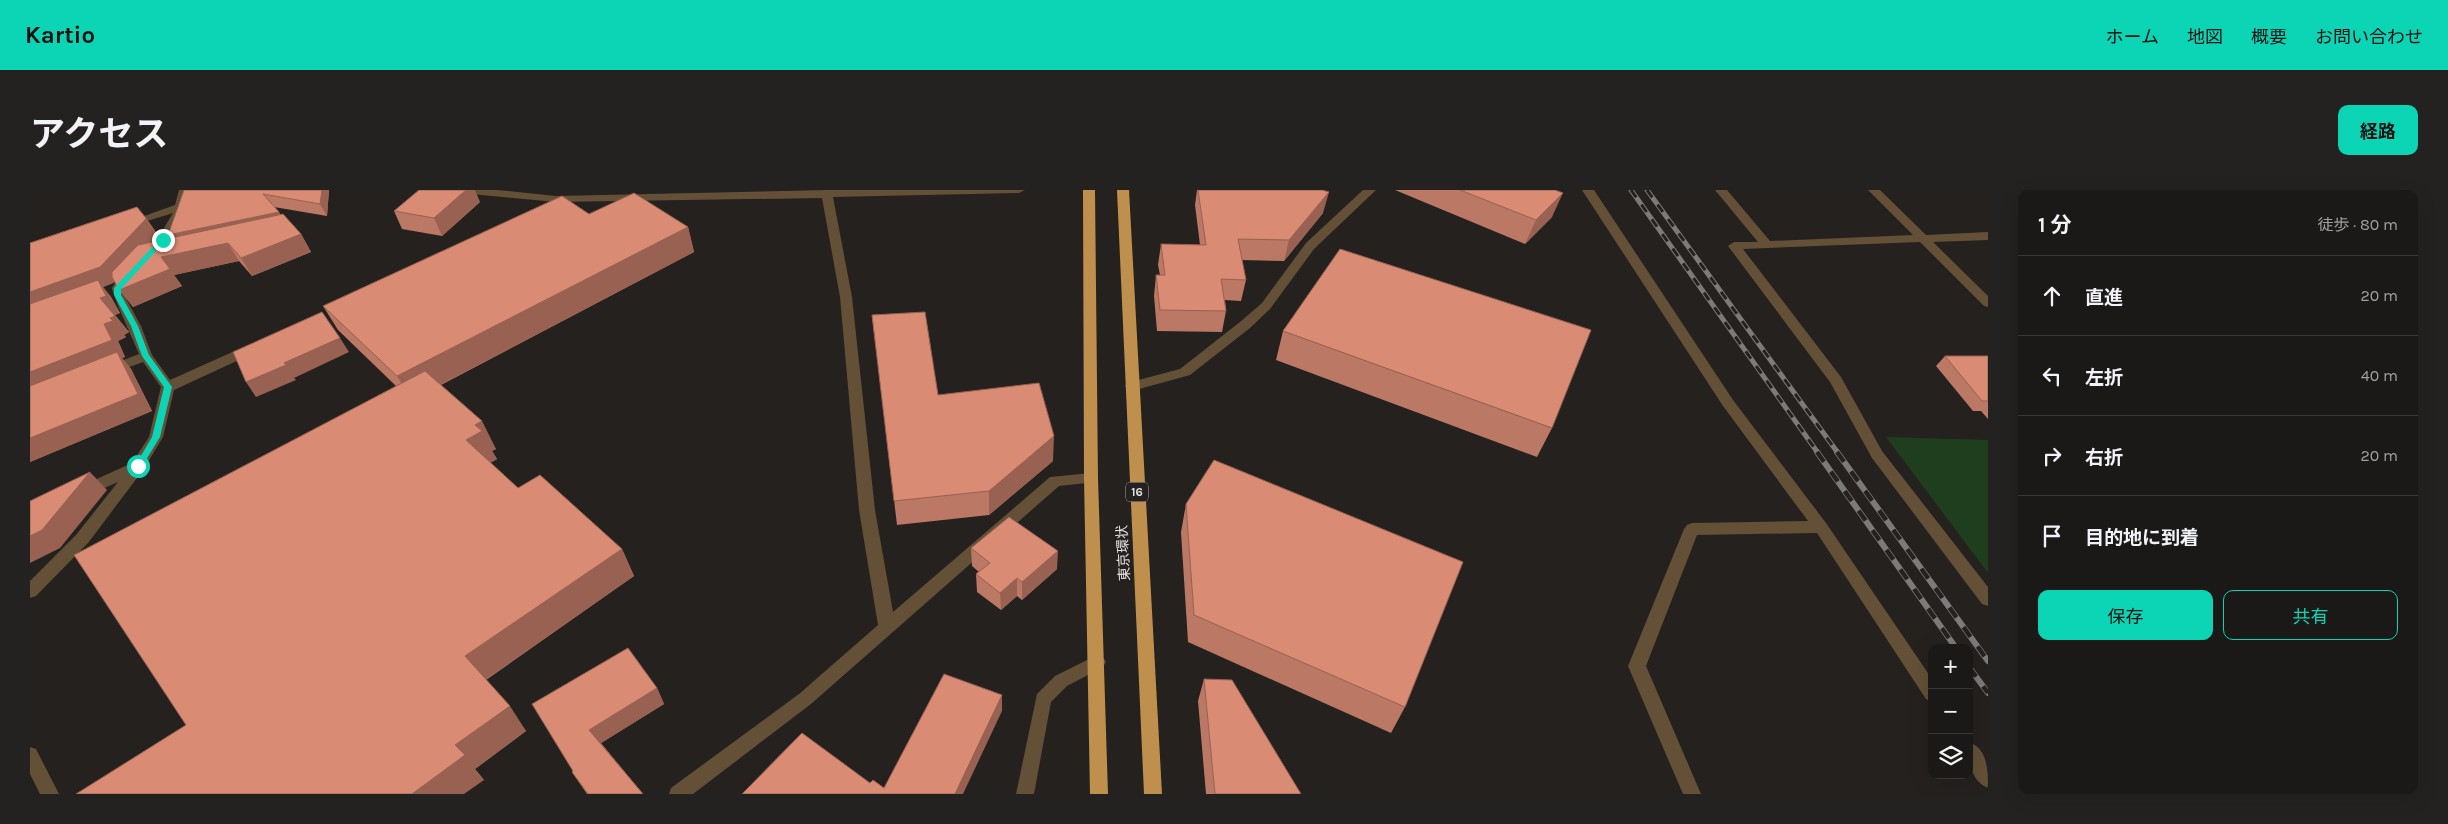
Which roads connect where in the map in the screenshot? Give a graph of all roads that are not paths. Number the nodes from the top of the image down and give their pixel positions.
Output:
1 (185, 190) edge
2 (461, 190) edge
3 (1019, 190) edge
4 (1089, 190) edge
5 (1123, 190) edge
6 (1370, 190) edge
7 (1588, 190) edge
8 (1721, 190) edge
9 (1874, 190) edge
10 (786, 192) edge
11 (827, 193) junction
12 (179, 207) junction
13 (114, 229) edge
14 (1988, 236) edge
15 (1924, 238) junction
16 (1767, 245) junction
17 (166, 254) edge
18 (147, 258) junction
19 (1988, 303) edge
20 (268, 342) edge
21 (146, 356) junction
22 (92, 377) edge
23 (1132, 386) junction
24 (168, 387) junction
25 (138, 466) junction
26 (1091, 478) junction
27 (66, 499) edge
28 (1821, 527) junction
29 (30, 591) edge
30 (1988, 599) edge
31 (887, 626) junction
32 (1097, 662) junction
33 (1929, 689) edge
34 (30, 756) edge
35 (1973, 756) edge
36 (1988, 779) edge
37 (50, 794) edge
38 (678, 794) edge
39 (1025, 794) edge
40 (1099, 794) edge
41 (1153, 794) edge
42 (1692, 794) edge

1 - 12 street
2 - 10 street
3 - 11 street
4 - 26 highway, 東京環状
5 - 23 highway, 東京環状 / 16
6 - 23 street
7 - 28 street
8 - 16 street
9 - 15 street
10 - 11 street
11 - 31 street
12 - 13 street
12 - 18 street
14 - 15 street
15 - 16 street
15 - 19 street
16 - 30 street
17 - 18 street
18 - 21 street
20 - 24 street
21 - 22 street
21 - 24 street
23 - 41 highway, 東京環状 / 16
24 - 25 street
25 - 27 street
25 - 29 street
26 - 31 street
26 - 32 highway, 東京環状
28 - 33 street
28 - 42 street
31 - 38 street
32 - 39 street
32 - 40 highway, 東京環状
34 - 37 street
35 - 36 street

